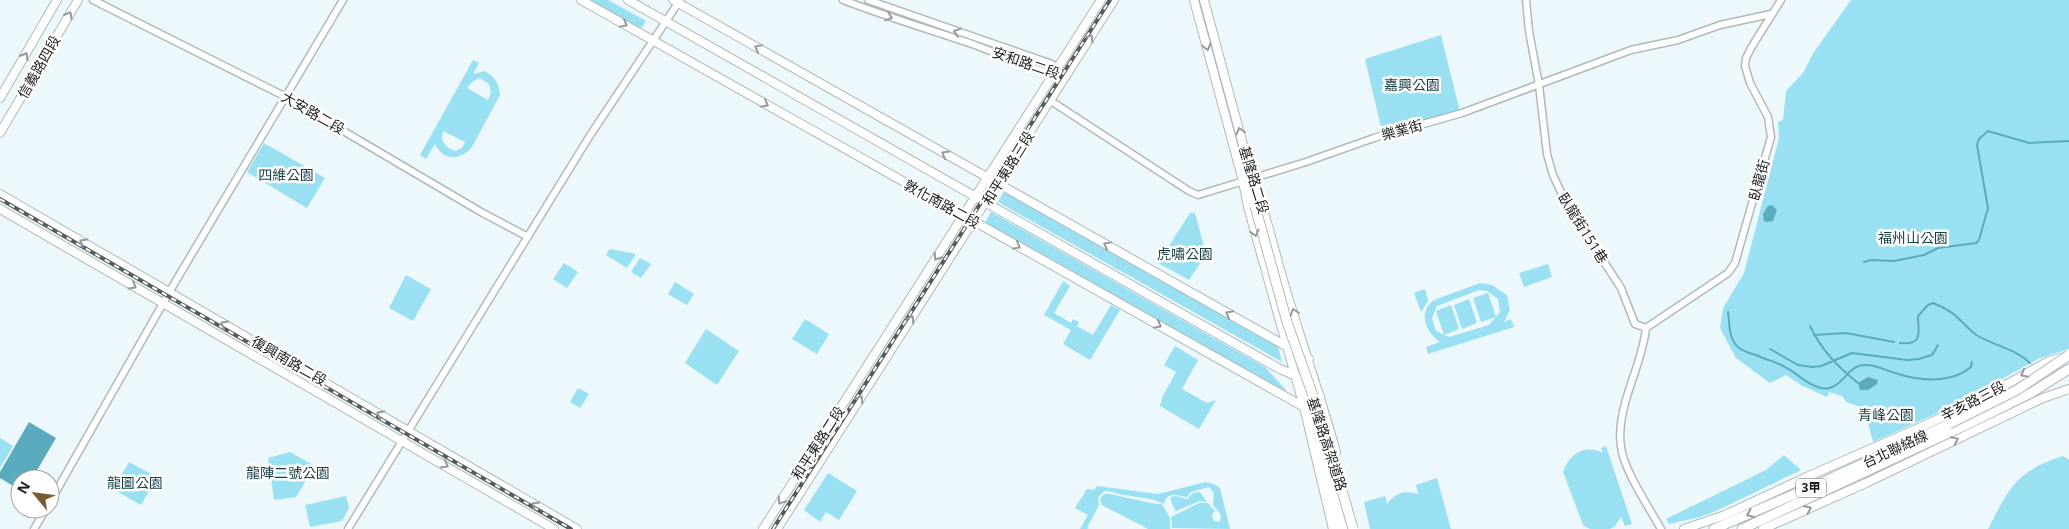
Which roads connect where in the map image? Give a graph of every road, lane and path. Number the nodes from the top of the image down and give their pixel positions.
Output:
1 (57, 0) edge
2 (78, 0) edge
3 (93, 0) edge
4 (343, 0) edge
5 (581, 0) edge
6 (628, 0) edge
7 (843, 0) edge
8 (868, 0) edge
9 (1101, 0) edge
10 (1114, 0) edge
11 (1194, 0) edge
12 (1204, 0) edge
13 (1526, 0) edge
14 (1781, 0) edge
15 (677, 1) edge
16 (1771, 14) junction
17 (665, 21) junction
18 (653, 40) junction
19 (1055, 71) junction
20 (1066, 77) junction
21 (1540, 85) junction
22 (284, 96) junction
23 (0, 98) edge
24 (1051, 101) junction
25 (0, 133) edge
26 (988, 178) junction
27 (1253, 180) junction
28 (1243, 183) junction
29 (998, 184) junction
30 (0, 194) edge
31 (975, 198) junction
32 (986, 204) junction
33 (1255, 206) junction
34 (0, 209) edge
35 (964, 216) junction
36 (974, 222) junction
37 (528, 237) junction
38 (169, 292) junction
39 (163, 303) junction
40 (1646, 328) junction
41 (1286, 346) junction
42 (2069, 356) edge
43 (874, 357) joint
44 (1304, 359) junction
45 (884, 360) joint
46 (2069, 369) edge
47 (1298, 377) junction
48 (2069, 388) edge
49 (1320, 396) junction
50 (1304, 408) junction
51 (408, 431) junction
52 (402, 440) junction
53 (1907, 447) junction
54 (60, 484) edge
55 (348, 529) edge
56 (554, 529) edge
57 (578, 529) edge
58 (763, 529) edge
59 (777, 529) edge
60 (1333, 529) edge
61 (1338, 529) edge
62 (1345, 529) edge
63 (1353, 529) edge
64 (1357, 529) edge
65 (1661, 529) edge
66 (1684, 529) edge
67 (1714, 529) edge
68 (1742, 529) edge
69 (1763, 529) edge

23 -> 1 main road, 信義路四段
25 -> 2 main road, 信義路四段
3 - 22 street, 大安路二段
4 - 22 street
5 -> 18 main road, 敦化南路二段
6 - 17 main road, 敦化南路二段
7 -> 19 street, 安和路二段
19 -> 8 street, 安和路二段
9 - 19 main road, 和平東路三段
20 -> 10 main road, 和平東路三段
11 -> 28 main road, 基隆路二段
27 -> 12 main road, 基隆路二段
13 - 21 street, 臥龍街151巷
14 - 16 street, 臥龍街
15 - 17 street
26 -> 15 main road
16 - 21 street, 樂業街
16 - 40 street, 臥龍街
17 - 18 street
17 - 31 main road, 敦化南路二段
18 -> 35 main road, 敦化南路二段
18 - 37 street
19 - 20 street, 安和路二段
19 - 26 main road, 和平東路三段
20 - 24 main road, 和平東路三段
21 - 27 street, 樂業街
21 - 40 street, 臥龍街151巷
22 - 37 street, 大安路二段
22 - 38 street
24 - 28 street, 樂業街
24 - 29 main road, 和平東路三段
26 - 29 main road
26 - 31 main road, 和平東路三段
27 - 28 street, 樂業街
27 - 33 highway, 基隆路高架道路
44 -> 27 main road, 基隆路二段
28 - 33 highway, 基隆路高架道路
28 -> 41 main road, 基隆路二段
29 - 32 main road, 和平東路三段
41 -> 29 main road
38 -> 30 main road, 復興南路二段
31 - 32 main road, 敦化南路二段
31 - 35 main road, 和平東路三段
32 - 36 main road, 和平東路三段
32 - 47 main road, 敦化南路二段
33 - 44 highway, 基隆路高架道路, bridge
34 -> 39 main road, 復興南路二段
35 - 36 main road, 敦化南路二段
35 -> 43 main road, 和平東路三段
45 -> 36 main road, 和平東路三段
36 -> 50 main road, 敦化南路二段
37 - 51 street
38 - 39 street
51 -> 38 main road, 復興南路二段
39 - 52 main road, 復興南路二段
39 - 54 street
40 - 65 street
41 - 44 main road
41 - 47 main road, 基隆路二段
42 - 53 highway, 台北聯絡線 / 3甲, bridge
42 -> 66 main road, 辛亥路三段
43 -> 58 main road, 和平東路二段
44 - 49 main road, 基隆路二段
44 - 61 highway, 基隆路高架道路, bridge
44 - 63 highway, 基隆路高架道路, bridge
59 -> 45 main road, 和平東路二段
46 - 53 highway, 台北聯絡線 / 3甲
47 - 49 main road, 敦化南路二段
47 - 50 main road, 基隆路二段
47 - 62 highway
69 -> 48 main road, 辛亥路三段
49 - 64 main road, 基隆路二段
50 - 60 main road, 基隆路二段
51 - 52 street
57 -> 51 main road, 復興南路二段
52 - 55 street
52 -> 56 main road, 復興南路二段
53 -> 67 highway, 台北聯絡線 / 3甲
53 - 68 highway, 台北聯絡線 / 3甲

